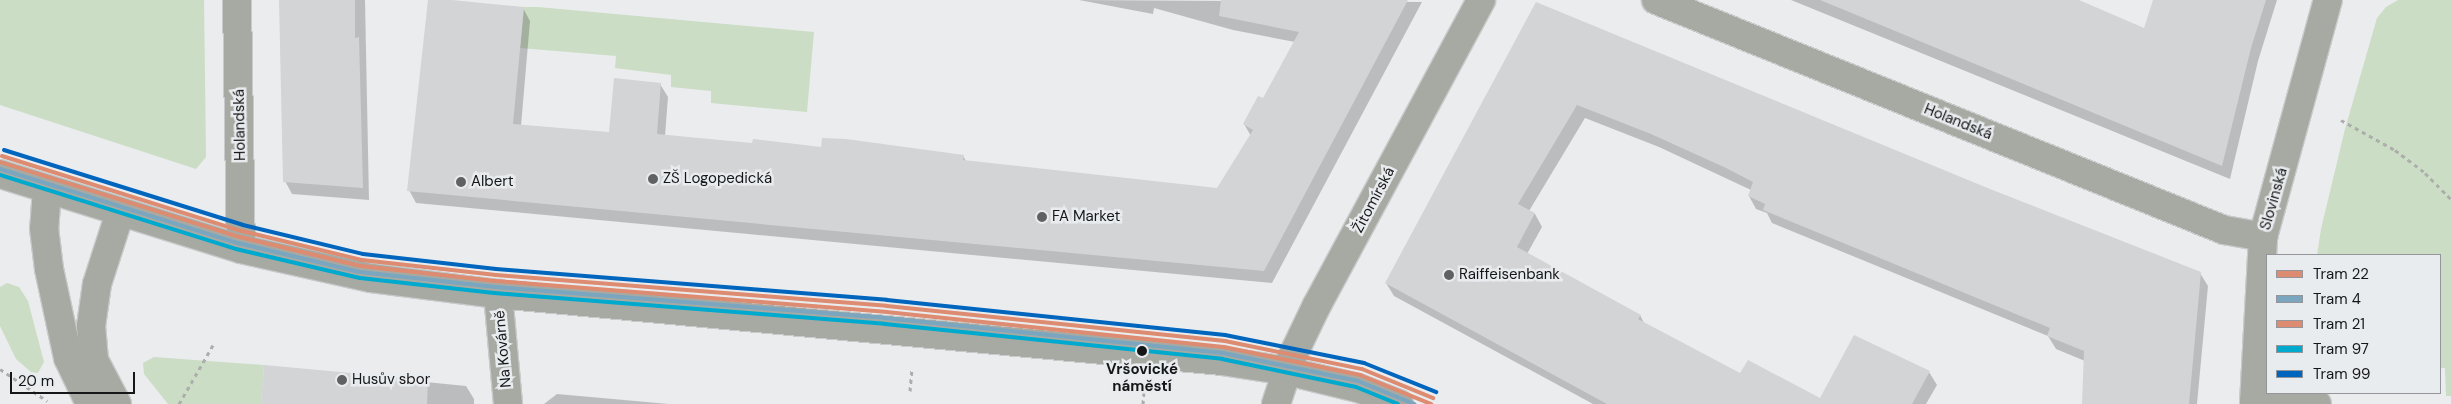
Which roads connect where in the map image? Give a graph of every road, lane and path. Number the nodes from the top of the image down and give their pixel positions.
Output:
1 (237, 0) edge
2 (1481, 0) edge
3 (1656, 0) edge
4 (2328, 0) edge
5 (2341, 120) dead end
6 (0, 174) edge
7 (47, 189) junction
8 (2451, 199) edge
9 (120, 213) junction
10 (2263, 237) junction
11 (241, 249) junction
12 (498, 294) junction
13 (213, 345) dead end
14 (913, 362) dead end
15 (0, 369) edge
16 (1287, 371) junction
17 (910, 391) dead end
18 (2254, 402) edge
19 (52, 404) edge
20 (90, 404) edge
21 (117, 404) edge
22 (179, 404) edge
23 (508, 404) edge
24 (1276, 404) edge
25 (1399, 404) edge
26 (2317, 404) edge

1 - 11 street, Holandská
2 - 16 street, Žitomírská
3 - 10 street, Holandská
4 - 10 street, Slovinská
5 - 8 path
6 - 7 street
7 - 9 street
7 - 20 street
9 - 11 street
9 - 21 street
10 - 18 street, Slovinská
11 - 12 street
12 - 16 street
12 - 23 street, Na Kovárně
13 - 22 path
14 - 17 path
15 - 19 path
16 - 24 street, Žitomírská
16 - 25 street
18 - 26 street

